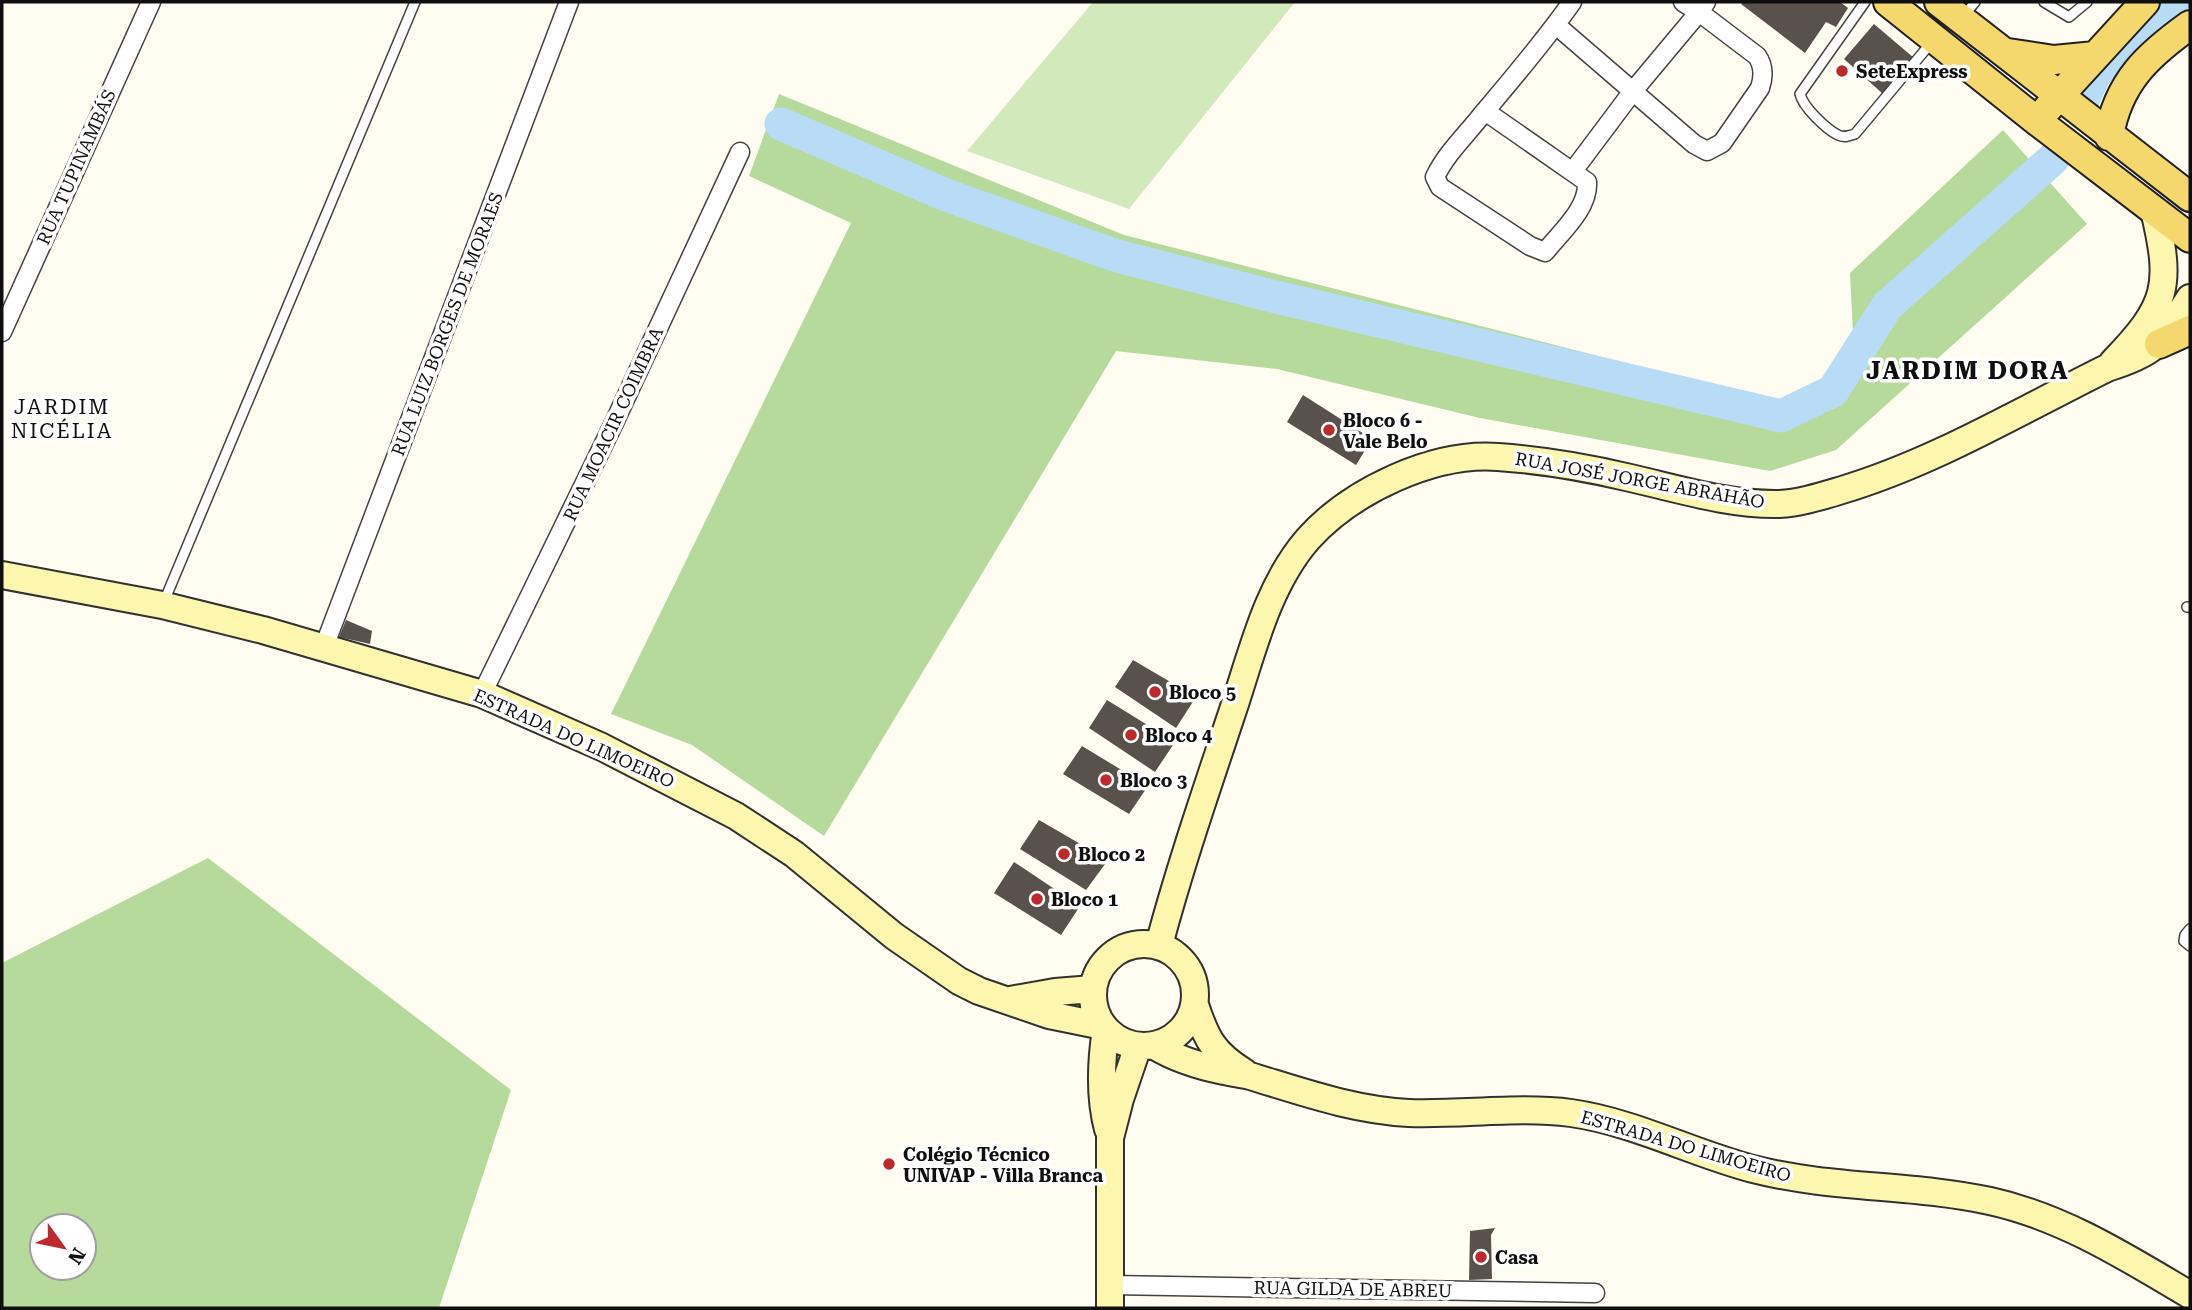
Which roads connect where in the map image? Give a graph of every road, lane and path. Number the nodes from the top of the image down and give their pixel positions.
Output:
1 (150, 2) edge
2 (415, 2) edge
3 (569, 2) edge
4 (1572, 2) edge
5 (1683, 2) edge
6 (1865, 2) edge
7 (1888, 2) edge
8 (1939, 2) edge
9 (2044, 2) edge
10 (2087, 2) edge
11 (2145, 2) edge
12 (1703, 7) edge
13 (1968, 10) edge
14 (1556, 25) junction
15 (2190, 25) edge
16 (1935, 38) junction
17 (2004, 52) junction
18 (2095, 56) junction
19 (1633, 91) junction
20 (2059, 95) junction
21 (1485, 111) junction
22 (2037, 121) junction
23 (2109, 136) junction
24 (740, 152) dead end
25 (1573, 171) junction
26 (2190, 197) edge
27 (2154, 210) junction
28 (2190, 239) edge
29 (2190, 298) edge
30 (2190, 330) edge
31 (2, 331) edge
32 (2159, 344) junction
33 (2107, 368) junction
34 (2, 575) edge
35 (162, 605) junction
36 (324, 647) junction
37 (482, 694) junction
38 (2190, 929) edge
39 (1159, 945) junction
40 (2190, 946) edge
41 (1093, 989) junction
42 (1010, 1000) junction
43 (1195, 1005) junction
44 (1105, 1028) junction
45 (1145, 1046) junction
46 (1248, 1075) junction
47 (1110, 1138) junction
48 (1595, 1293) dead end
49 (2190, 1295) edge
50 (1111, 1297) edge

1 - 31 street, RUA TUPINAMBÁS
2 - 35 lane
3 - 36 street, RUA LUIZ BORGES DE MORAES
4 - 14 street
5 - 12 street
6 - 16 lane
7 - 16 main road
8 - 13 main road
9 - 10 lane
11 - 18 main road
12 - 19 street
12 - 19 street
13 - 17 main road
14 - 19 street
14 - 21 street
15 - 23 main road
16 - 22 main road
17 - 18 main road
17 - 20 main road
18 - 20 main road
19 - 25 street
20 - 22 main road
20 - 23 main road
21 - 25 street
21 - 25 street
22 - 27 main road
23 - 26 main road
24 - 37 street, RUA MOACIR COIMBRA
27 - 28 main road
27 - 33 main road, RUA JOSÉ JORGE ABRAHÃO
29 - 32 main road, RUA JOSÉ JORGE ABRAHÃO
30 - 32 main road
32 - 33 main road, RUA JOSÉ JORGE ABRAHÃO
33 - 39 main road, RUA JOSÉ JORGE ABRAHÃO
34 - 35 main road, ESTRADA DO LIMOEIRO
35 - 36 main road, ESTRADA DO LIMOEIRO
36 - 37 main road, ESTRADA DO LIMOEIRO
37 - 42 main road, ESTRADA DO LIMOEIRO
38 - 40 lane
39 - 41 main road
39 - 43 main road
41 - 42 main road, ESTRADA DO LIMOEIRO
41 - 44 main road
42 - 44 main road, ESTRADA DO LIMOEIRO
43 - 45 main road
43 - 46 main road, ESTRADA DO LIMOEIRO
44 - 45 main road
44 - 47 main road
45 - 46 main road, ESTRADA DO LIMOEIRO
45 - 47 main road
46 - 49 main road, ESTRADA DO LIMOEIRO
47 - 50 main road
48 - 50 street, RUA GILDA DE ABREU

